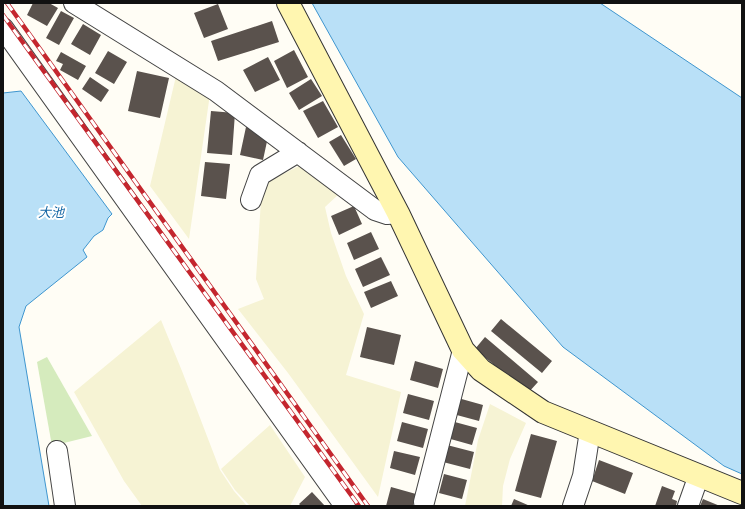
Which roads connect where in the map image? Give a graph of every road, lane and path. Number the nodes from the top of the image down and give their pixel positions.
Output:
1 (74, 3) edge
2 (288, 3) edge
3 (3, 28) edge
4 (298, 152) junction
5 (251, 200) dead end
6 (398, 213) junction
7 (463, 350) junction
8 (590, 431) junction
9 (57, 451) dead end
10 (699, 475) junction
11 (742, 493) edge
12 (424, 502) dead end
13 (65, 506) edge
14 (345, 506) edge
15 (574, 506) edge
16 (688, 506) edge

1 - 4 street
2 - 6 street
3 - 14 street
4 - 5 street
4 - 6 street
6 - 7 street
7 - 8 street
7 - 12 street
8 - 10 street
8 - 15 street
9 - 13 street
10 - 11 street
10 - 16 street

